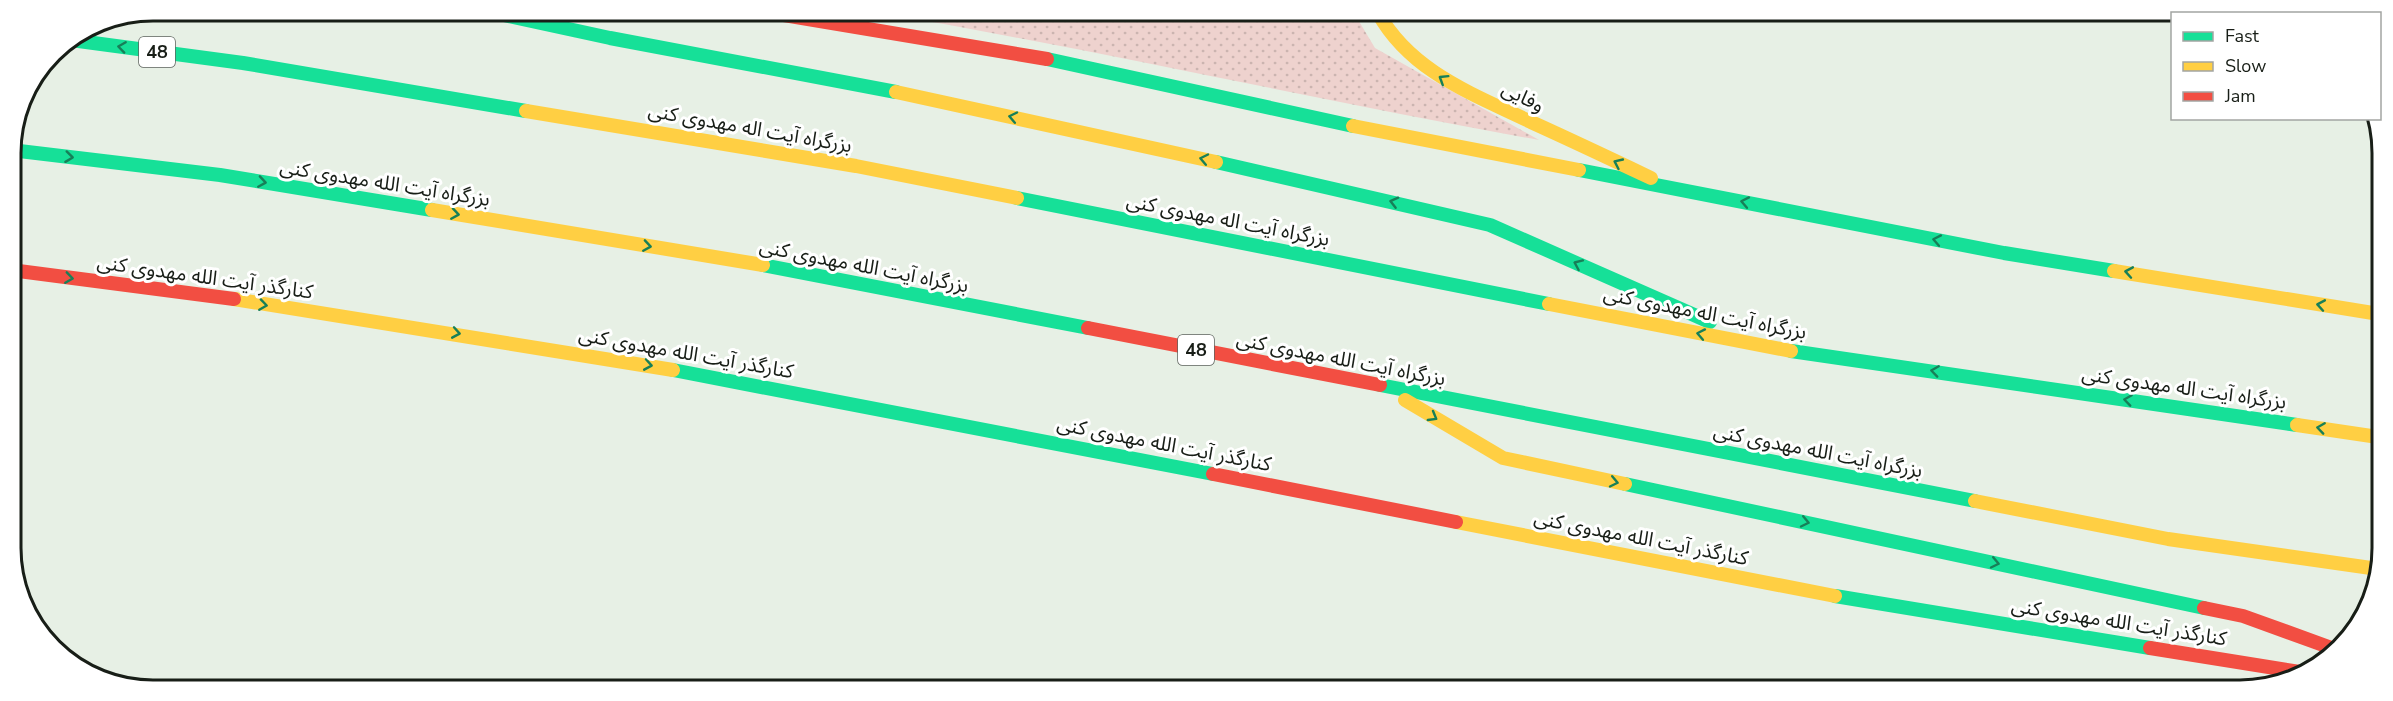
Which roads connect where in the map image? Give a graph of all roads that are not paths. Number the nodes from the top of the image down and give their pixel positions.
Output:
1 (532, 21) edge
2 (820, 21) edge
3 (1383, 21) edge
4 (82, 42) edge
5 (21, 151) edge
6 (1671, 188) junction
7 (21, 271) edge
8 (2372, 313) edge
9 (1766, 347) junction
10 (1382, 387) junction
11 (2372, 436) edge
12 (2370, 568) edge
13 (2327, 647) edge
14 (2290, 670) edge

9 -> 1 main road
2 - 6 main road
6 -> 3 main road, وفایی
9 -> 4 main road, بزرگراه آیت اله مهدوی کنی / 48
5 -> 10 main road, بزرگراه آیت الله مهدوی کنی / 48
8 -> 6 main road
7 -> 14 main road, کنارگذر آیت الله مهدوی کنی
11 -> 9 main road, بزرگراه آیت اله مهدوی کنی / 48
10 - 12 main road, بزرگراه آیت الله مهدوی کنی / 48
10 -> 13 main road

